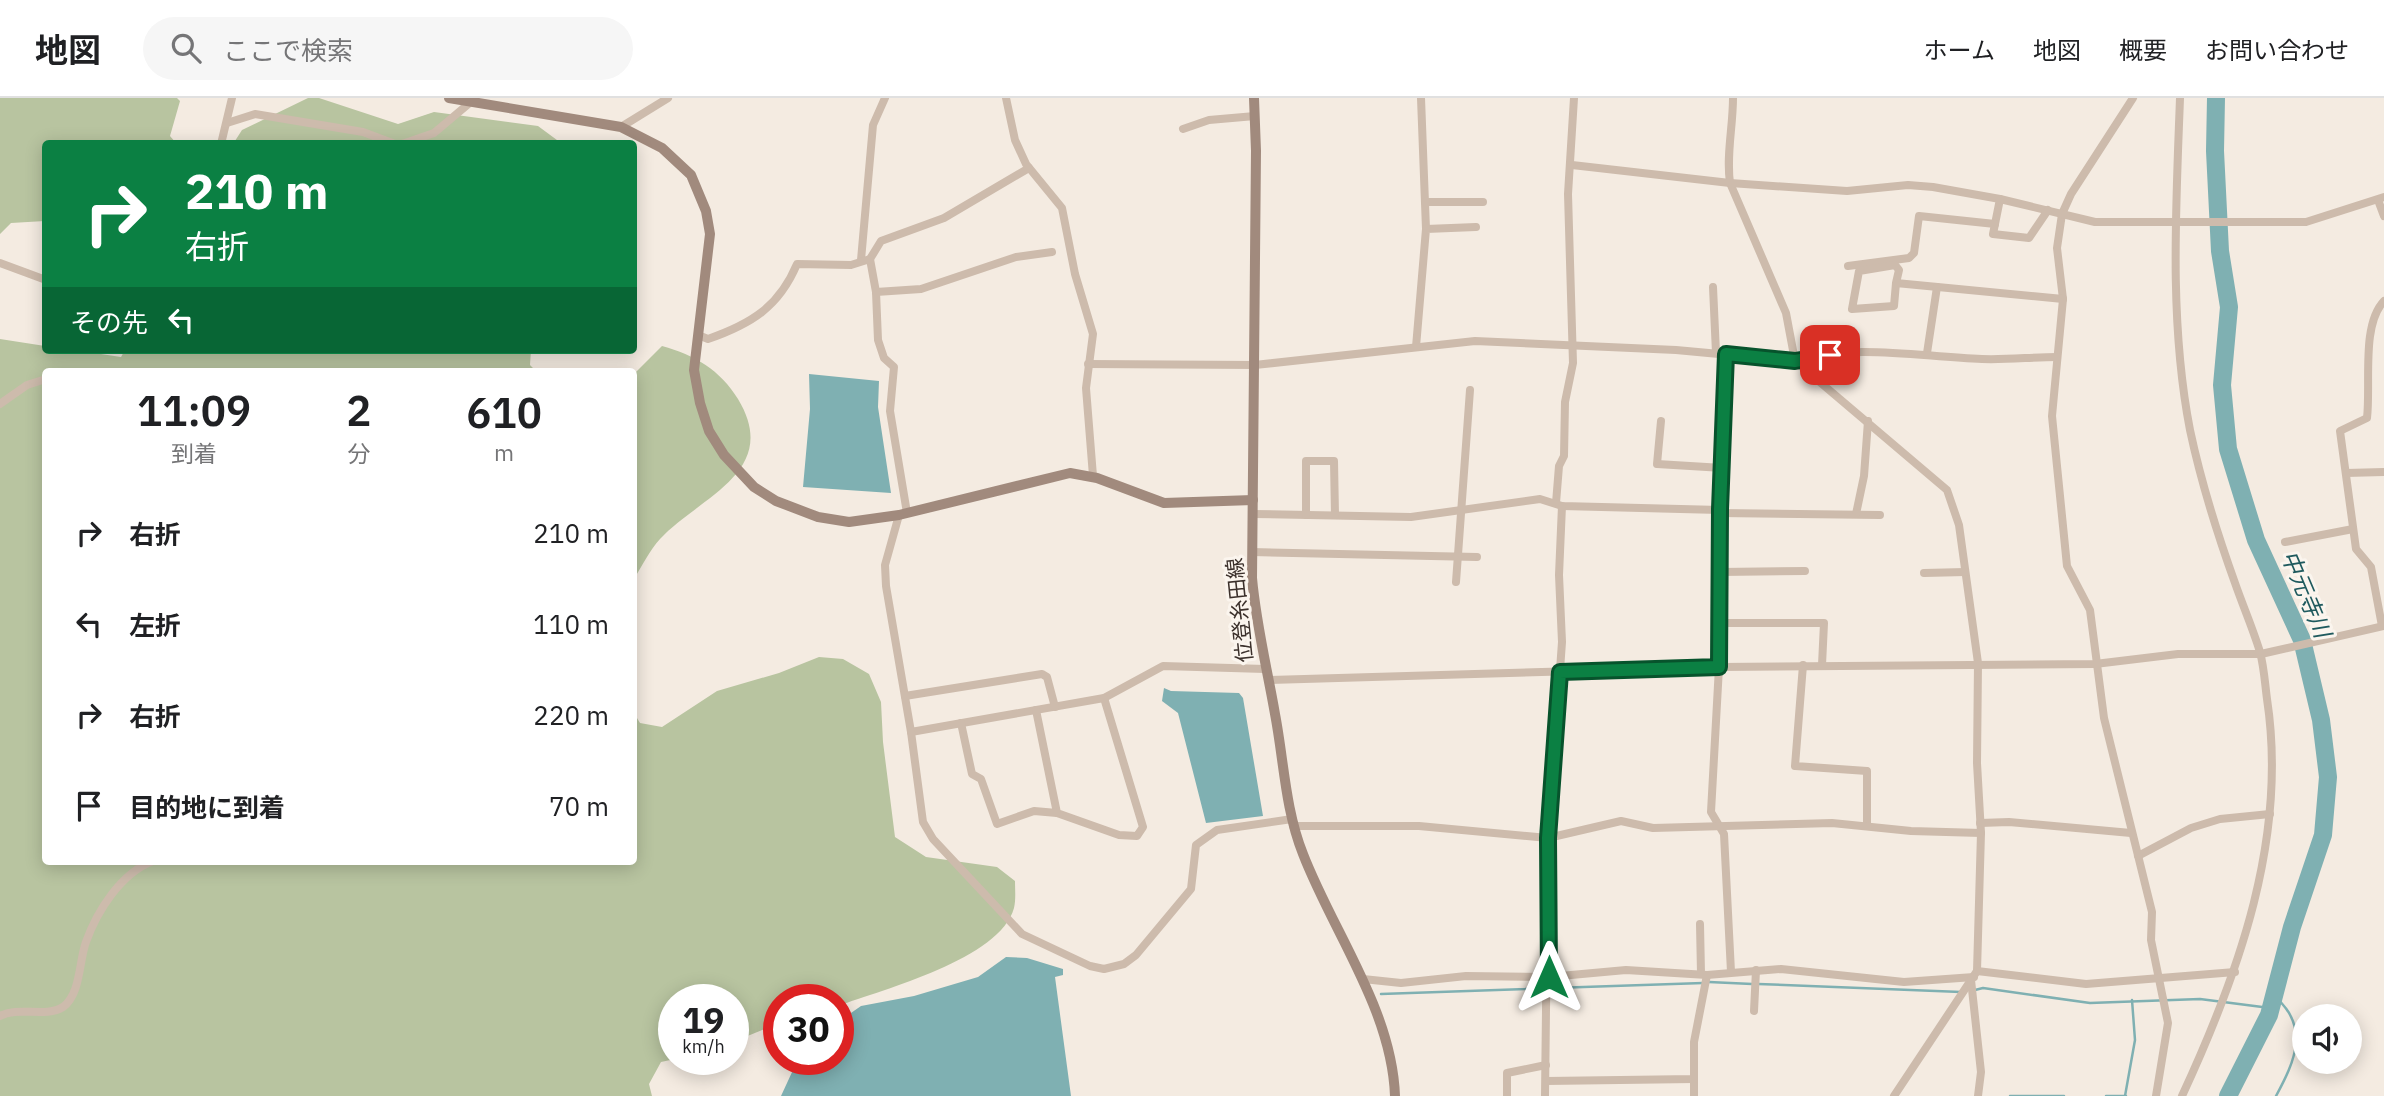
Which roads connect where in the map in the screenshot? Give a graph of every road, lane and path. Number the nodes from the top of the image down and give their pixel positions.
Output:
1 (232, 98) edge
2 (449, 98) edge
3 (668, 98) edge
4 (885, 98) edge
5 (1006, 98) edge
6 (1254, 98) edge
7 (1421, 98) edge
8 (1574, 98) edge
9 (1733, 98) edge
10 (2133, 98) edge
11 (2180, 98) edge
12 (472, 101) junction
13 (1255, 116) junction
14 (227, 123) junction
15 (621, 127) junction
16 (1182, 129) dead end
17 (222, 140) edge
18 (384, 140) edge
19 (414, 140) edge
20 (1572, 165) junction
21 (1028, 168) junction
22 (1731, 183) junction
23 (2000, 198) junction
24 (2381, 199) edge
25 (1425, 202) junction
26 (1483, 202) dead end
27 (2048, 210) junction
28 (2062, 214) junction
29 (2384, 216) edge
30 (2177, 222) junction
31 (1995, 224) junction
32 (1476, 227) dead end
33 (1426, 229) junction
34 (1052, 252) dead end
35 (866, 259) junction
36 (0, 263) edge
37 (1847, 266) dead end
38 (42, 278) edge
39 (1896, 283) junction
40 (1713, 287) dead end
41 (1937, 287) junction
42 (876, 292) junction
43 (2063, 299) junction
44 (2384, 301) edge
45 (698, 335) junction
46 (1574, 344) junction
47 (1416, 347) junction
48 (1716, 353) junction
49 (1726, 354) junction
50 (1927, 354) junction
51 (2057, 357) junction
52 (1795, 361) junction
53 (1088, 364) junction
54 (1255, 365) junction
55 (42, 380) edge
56 (1470, 390) dead end
57 (0, 404) edge
58 (1661, 421) dead end
59 (1868, 421) junction
60 (1723, 468) junction
61 (2384, 472) edge
62 (2346, 473) junction
63 (1093, 476) junction
64 (1253, 500) junction
65 (1559, 504) junction
66 (1720, 511) junction
67 (903, 514) junction
68 (1253, 514) junction
69 (1856, 514) junction
70 (1306, 515) junction
71 (1335, 515) junction
72 (1880, 515) dead end
73 (2353, 529) junction
74 (2285, 542) dead end
75 (1252, 552) junction
76 (1458, 557) junction
77 (1477, 557) dead end
78 (1805, 571) dead end
79 (1720, 572) junction
80 (1965, 572) junction
81 (1924, 573) dead end
82 (1456, 582) dead end
83 (1719, 624) junction
84 (2383, 626) edge
85 (2265, 653) junction
86 (1978, 663) junction
87 (2095, 664) junction
88 (1804, 665) junction
89 (1822, 665) junction
90 (1719, 667) junction
91 (1265, 668) junction
92 (1560, 672) junction
93 (1268, 680) junction
94 (905, 696) junction
95 (1104, 698) junction
96 (1055, 707) junction
97 (1036, 710) junction
98 (961, 723) junction
99 (912, 732) junction
100 (1057, 813) junction
101 (2270, 814) junction
102 (1292, 822) junction
103 (1980, 823) junction
104 (1716, 825) junction
105 (1867, 827) junction
106 (2131, 833) junction
107 (1980, 834) junction
108 (1548, 838) junction
109 (2138, 856) junction
110 (146, 865) edge
111 (1700, 924) dead end
112 (1756, 970) junction
113 (1731, 971) junction
114 (2235, 972) junction
115 (1704, 974) junction
116 (1974, 976) junction
117 (1549, 977) junction
118 (1363, 979) junction
119 (2161, 979) junction
120 (1754, 1011) dead end
121 (0, 1016) edge
122 (1546, 1065) junction
123 (1694, 1079) junction
124 (1546, 1081) junction
125 (1395, 1096) edge
126 (1507, 1096) edge
127 (1545, 1096) edge
128 (1694, 1096) edge
129 (1894, 1096) edge
130 (1978, 1096) edge
131 (2156, 1096) edge
132 (2182, 1096) edge

1 - 14 street
2 - 12 street
3 - 15 street
4 - 35 street
5 - 21 street
6 - 13 street, 位登糸田線
7 - 25 street
8 - 20 street
9 - 22 street
10 - 28 street
11 - 30 street
12 - 15 street
12 - 19 street
13 - 16 street
13 - 54 street, 位登糸田線
14 - 17 street
14 - 18 street
15 - 45 street
20 - 22 street
20 - 46 street
21 - 35 street
21 - 53 street
22 - 23 street
22 - 52 street
23 - 27 street
23 - 31 street
24 - 29 street
24 - 30 street
25 - 26 street
25 - 33 street
27 - 28 street
27 - 31 street
28 - 30 street
28 - 43 street
30 - 85 street
31 - 37 street
32 - 33 street
33 - 47 street
34 - 42 street
35 - 42 street
35 - 45 street
36 - 38 street
39 - 39 street
39 - 41 street
40 - 48 street
41 - 43 street
41 - 50 street
42 - 67 street
43 - 51 street
44 - 62 street
45 - 67 street
46 - 47 street
46 - 48 street
46 - 65 street
47 - 54 street
48 - 49 street
49 - 52 street
49 - 60 street
50 - 51 street
50 - 52 street
51 - 87 street
52 - 59 street
53 - 54 street
53 - 63 street
54 - 64 street, 位登糸田線
55 - 57 street
56 - 76 street
58 - 60 street
59 - 69 street
59 - 80 street
60 - 66 street
61 - 62 street
62 - 73 street
63 - 64 street
63 - 67 street
64 - 68 street, 位登糸田線
65 - 66 street
65 - 71 street
65 - 92 street
66 - 69 street
66 - 79 street
67 - 94 street
68 - 70 street
68 - 75 street, 位登糸田線
69 - 72 street
70 - 71 street
70 - 71 street
73 - 74 street
73 - 84 street
75 - 76 street
75 - 91 street, 位登糸田線
76 - 77 street
76 - 82 street
78 - 79 street
79 - 83 street
80 - 81 street
80 - 86 street
83 - 89 street
83 - 90 street
84 - 85 street
85 - 87 street
85 - 101 street
86 - 87 street
86 - 89 street
86 - 103 street
87 - 106 street
88 - 89 street
88 - 90 street
88 - 105 street
90 - 92 street
90 - 104 street
91 - 93 street, 位登糸田線
91 - 95 street
92 - 93 street
92 - 108 street
93 - 102 street, 位登糸田線
94 - 96 street
94 - 99 street
95 - 96 street
95 - 100 street
96 - 97 street
97 - 98 street
97 - 100 street
98 - 99 street
98 - 100 street
99 - 102 street
101 - 109 street
101 - 114 street
102 - 108 street
102 - 118 street, 位登糸田線
103 - 106 street
103 - 107 street
104 - 105 street
104 - 108 street
104 - 113 street
105 - 107 street
106 - 109 street
107 - 116 street
108 - 117 street
109 - 119 street
110 - 121 street
111 - 115 street
112 - 113 street
112 - 116 street
112 - 120 street
113 - 115 street
114 - 119 street
114 - 132 street
115 - 117 street
115 - 123 street
116 - 119 street
116 - 129 street
116 - 130 street
117 - 118 street
117 - 122 street
118 - 125 street, 位登糸田線
119 - 131 street
122 - 124 street
122 - 126 street
123 - 124 street
123 - 128 street
124 - 127 street

